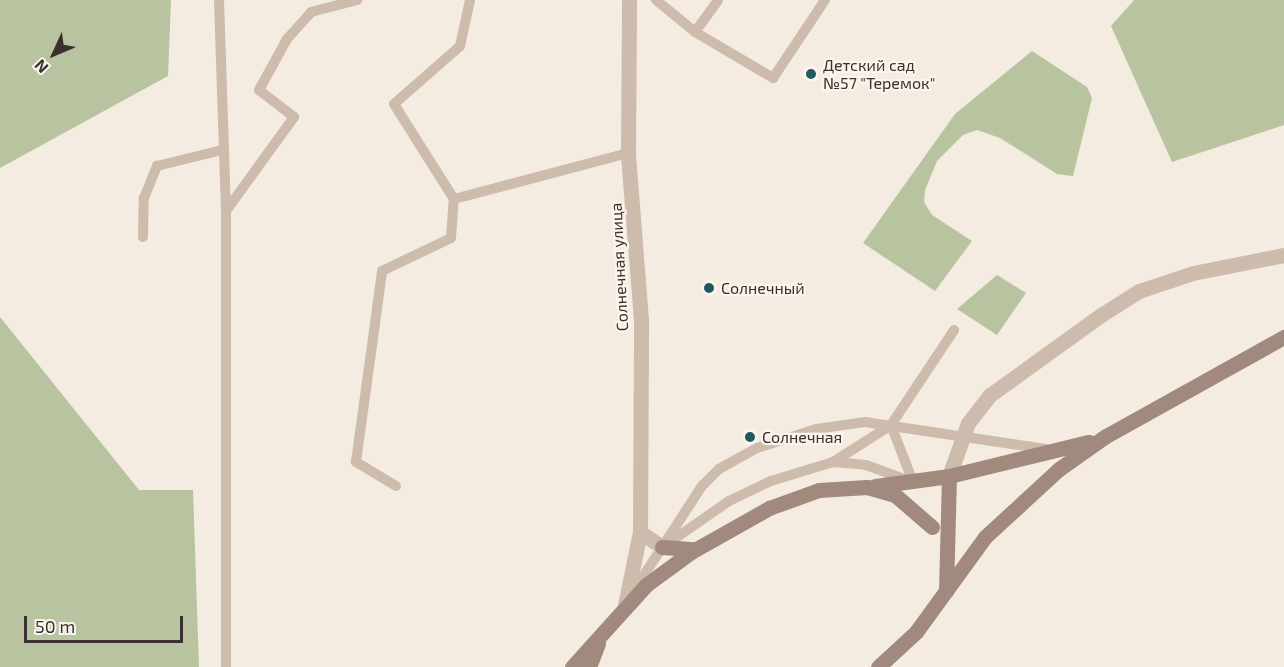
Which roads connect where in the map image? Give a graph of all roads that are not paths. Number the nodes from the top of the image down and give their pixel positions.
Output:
1 (219, 0) edge
2 (357, 0) edge
3 (470, 0) edge
4 (629, 0) edge
5 (656, 0) edge
6 (718, 0) edge
7 (825, 0) edge
8 (695, 32) junction
9 (222, 150) junction
10 (628, 153) junction
11 (453, 199) junction
12 (226, 211) junction
13 (143, 237) dead end
14 (1284, 255) edge
15 (954, 330) dead end
16 (1284, 337) edge
17 (891, 425) junction
18 (1106, 436) junction
19 (961, 438) junction
20 (1064, 450) junction
21 (832, 462) junction
22 (949, 476) junction
23 (913, 482) junction
24 (396, 486) dead end
25 (867, 487) junction
26 (932, 527) junction
27 (640, 532) junction
28 (662, 547) junction
29 (944, 549) junction
30 (690, 552) junction
31 (946, 591) junction
32 (625, 605) junction
33 (612, 621) junction
34 (226, 667) edge
35 (572, 667) edge
36 (589, 667) edge
37 (878, 667) edge

1 - 9 lane
2 - 12 lane
3 - 11 lane
4 - 10 street, Солнечная улица
5 - 8 lane
6 - 8 lane
7 - 8 lane
9 - 12 lane
9 - 13 lane
10 - 11 lane
10 - 27 street, Солнечная улица
11 - 24 lane
12 - 34 lane
14 - 19 street
15 - 17 lane
16 - 18 main road
17 - 19 lane
17 - 21 lane
17 - 23 lane
17 - 28 lane
18 - 20 main road
18 - 31 main road
19 - 20 lane
19 - 22 street
20 - 22 main road
21 - 23 lane
21 - 28 lane
22 - 23 main road
22 - 29 main road
23 - 25 main road
23 - 26 main road
25 - 26 main road
25 - 30 main road
26 - 29 main road
27 - 28 street
27 - 32 street, Солнечная улица
28 - 30 main road
28 - 32 lane
29 - 31 main road
30 - 32 main road
31 - 37 main road
32 - 33 main road
33 - 35 main road
33 - 36 main road

